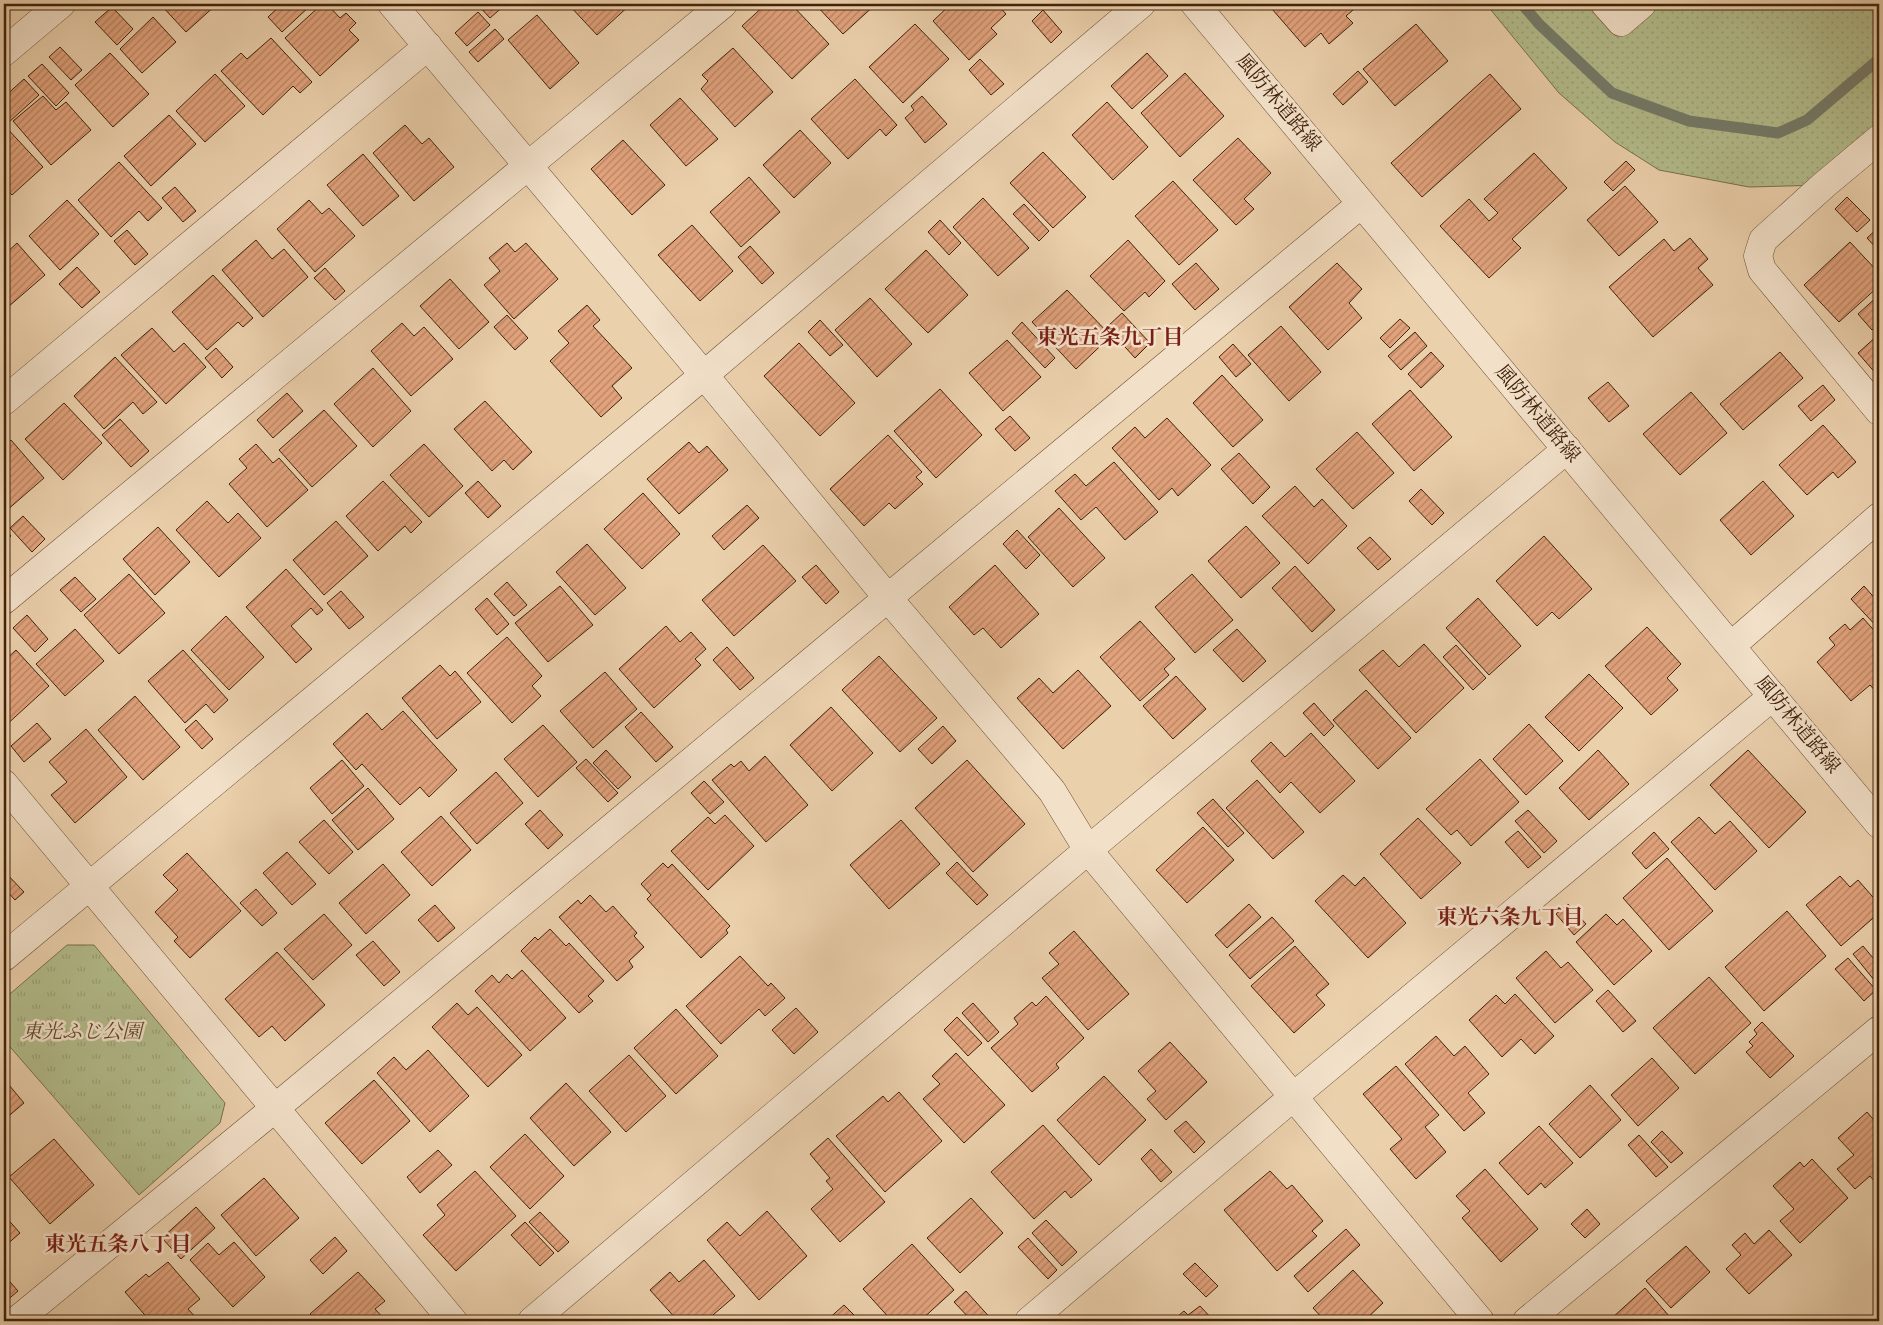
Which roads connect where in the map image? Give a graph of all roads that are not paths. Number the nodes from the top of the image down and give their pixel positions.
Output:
1 (61, 4) edge
2 (392, 4) edge
3 (723, 4) edge
4 (1141, 4) edge
5 (1195, 4) edge
6 (1606, 4) edge
7 (1642, 4) edge
8 (428, 46) junction
9 (4, 52) edge
10 (1879, 139) edge
11 (528, 167) junction
12 (1361, 204) junction
13 (704, 376) junction
14 (4, 401) edge
15 (1879, 412) edge
16 (1567, 449) junction
17 (1879, 517) edge
18 (887, 597) junction
19 (4, 600) edge
20 (1731, 646) junction
21 (1773, 696) junction
22 (4, 784) edge
23 (1879, 824) edge
24 (1088, 850) junction
25 (89, 886) junction
26 (4, 957) edge
27 (1879, 1030) edge
28 (1293, 1097) junction
29 (274, 1109) junction
30 (16, 1321) edge
31 (453, 1321) edge
32 (532, 1321) edge
33 (1029, 1321) edge
34 (1480, 1321) edge
35 (1527, 1321) edge

1 - 9 street
2 - 8 street
3 - 11 street
4 - 13 street
5 - 12 street, 風防林道路線
6 - 7 street
8 - 11 street
8 - 14 street
10 - 15 street
11 - 13 street
11 - 19 street
12 - 16 street, 風防林道路線
12 - 18 street
13 - 18 street
13 - 25 street
16 - 20 street, 風防林道路線
16 - 24 street
17 - 20 street
18 - 24 street
18 - 29 street
20 - 21 street, 風防林道路線
21 - 23 street, 風防林道路線
21 - 28 street
22 - 25 street
24 - 28 street
24 - 32 street
25 - 26 street
25 - 29 street
27 - 35 street
28 - 33 street
28 - 34 street
29 - 30 street
29 - 31 street

